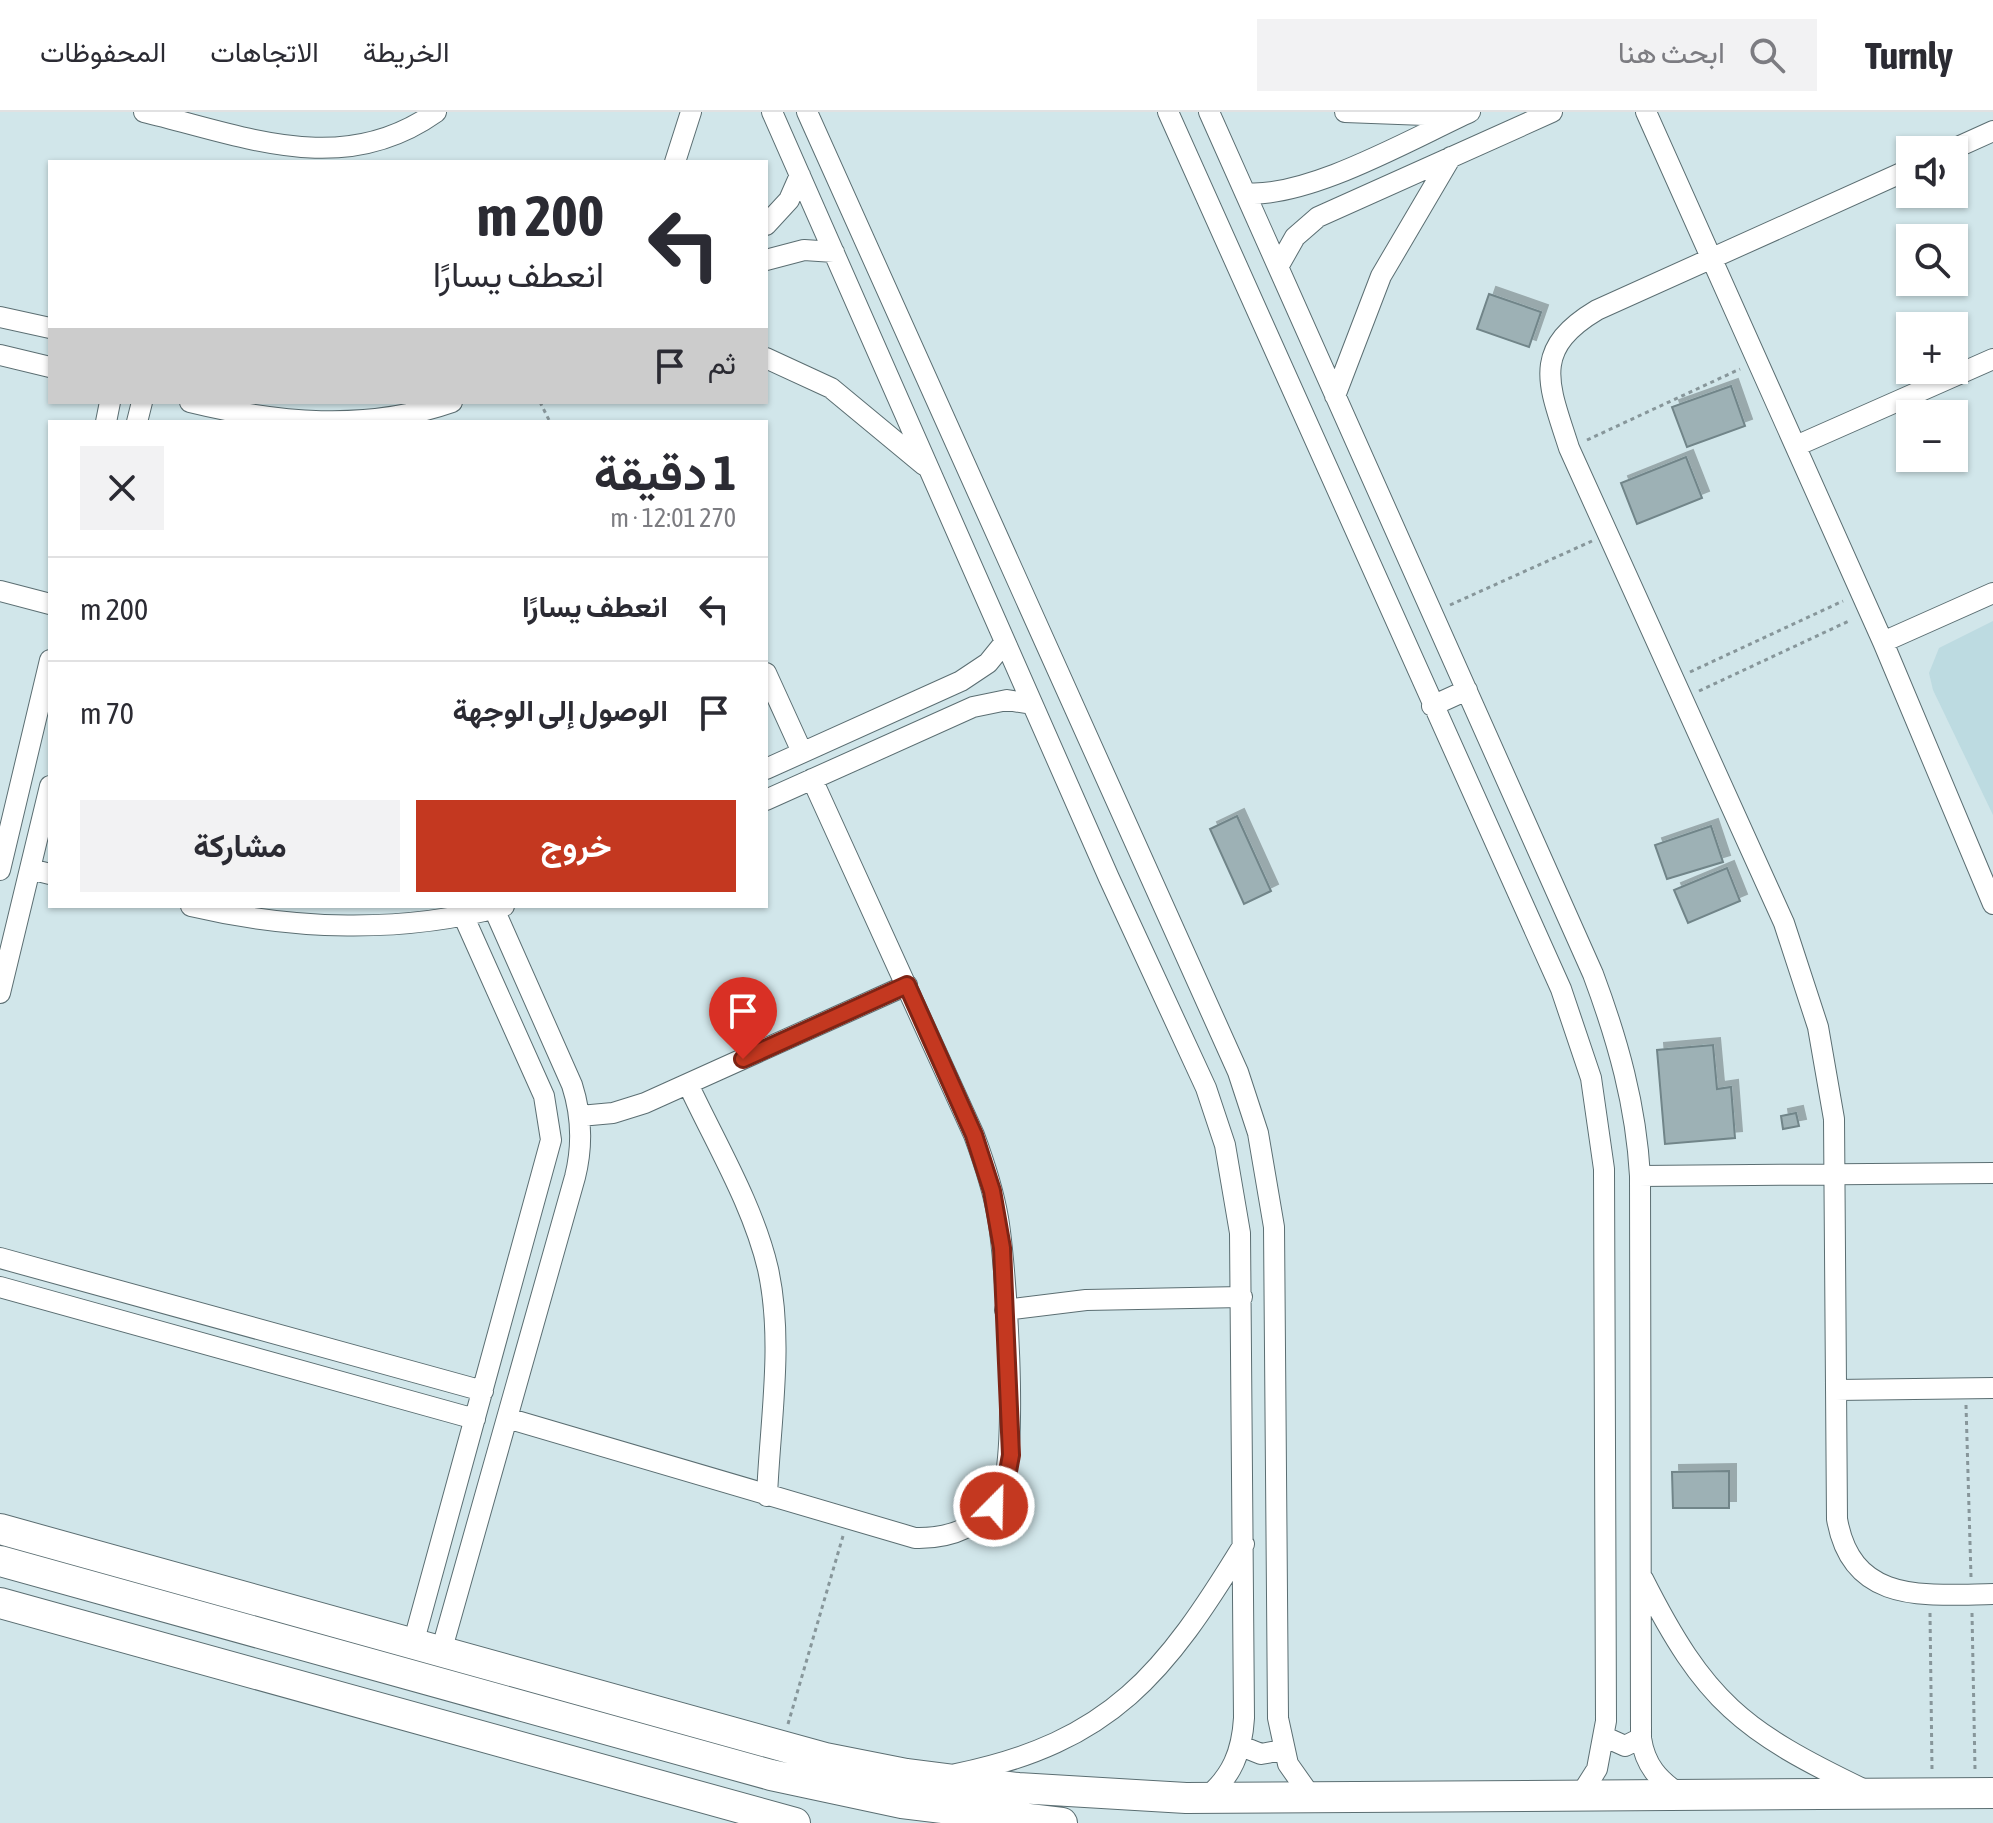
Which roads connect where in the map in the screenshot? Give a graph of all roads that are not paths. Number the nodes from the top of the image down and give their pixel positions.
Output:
1 (144, 112) edge
2 (436, 112) edge
3 (691, 112) edge
4 (772, 112) edge
5 (807, 112) edge
6 (1168, 112) edge
7 (1209, 112) edge
8 (1345, 112) edge
9 (1552, 112) edge
10 (1646, 112) edge
11 (1465, 114) edge
12 (1993, 131) edge
13 (1968, 142) edge
14 (1451, 157) junction
15 (676, 160) edge
16 (800, 175) junction
17 (1896, 175) edge
18 (1297, 189) junction
19 (1245, 193) junction
20 (1310, 223) junction
21 (768, 225) edge
22 (768, 229) edge
23 (834, 252) junction
24 (770, 258) edge
25 (1712, 258) junction
26 (1278, 267) junction
27 (0, 317) edge
28 (48, 328) edge
29 (0, 355) edge
30 (768, 359) edge
31 (1993, 359) edge
32 (48, 367) edge
33 (1335, 396) junction
34 (199, 404) edge
35 (443, 404) edge
36 (294, 420) edge
37 (346, 420) edge
38 (1796, 446) junction
39 (930, 471) junction
40 (0, 591) edge
41 (1993, 593) edge
42 (48, 603) edge
43 (1005, 642) junction
44 (1883, 642) junction
45 (975, 673) junction
46 (48, 676) edge
47 (768, 677) edge
48 (1467, 690) junction
49 (990, 702) junction
50 (1032, 704) junction
51 (1432, 706) junction
52 (44, 708) edge
53 (802, 752) junction
54 (768, 768) edge
55 (812, 779) junction
56 (768, 799) edge
57 (48, 804) edge
58 (44, 840) edge
59 (1142, 861) junction
60 (0, 870) edge
61 (40, 872) edge
62 (1109, 878) junction
63 (1993, 904) edge
64 (203, 908) edge
65 (494, 908) edge
66 (499, 908) edge
67 (463, 915) junction
68 (367, 916) edge
69 (907, 985) junction
70 (0, 993) edge
71 (688, 1084) junction
72 (580, 1116) junction
73 (1993, 1173) edge
74 (1834, 1175) junction
75 (1640, 1176) junction
76 (0, 1258) edge
77 (76, 1279) junction
78 (0, 1287) edge
79 (1242, 1297) junction
80 (508, 1300) junction
81 (69, 1306) junction
82 (537, 1308) junction
83 (1005, 1310) junction
84 (1993, 1388) edge
85 (1836, 1390) junction
86 (483, 1391) junction
87 (507, 1418) junction
88 (475, 1419) junction
89 (767, 1496) junction
90 (0, 1529) edge
91 (1244, 1544) junction
92 (0, 1561) edge
93 (1641, 1575) junction
94 (1993, 1594) edge
95 (0, 1603) edge
96 (427, 1648) junction
97 (1605, 1737) junction
98 (1641, 1738) junction
99 (1241, 1746) junction
100 (1283, 1750) junction
101 (935, 1778) junction
102 (1993, 1793) edge
103 (1872, 1794) junction
104 (1681, 1795) junction
105 (1580, 1796) junction
106 (1206, 1798) junction
107 (1312, 1798) junction
108 (795, 1823) edge
109 (1062, 1823) edge

1 - 2 street
3 - 15 street
4 - 16 street
5 - 59 street
6 - 51 street
7 - 19 street
8 - 11 street
9 - 14 street
10 - 25 street
11 - 18 street
12 - 13 street
14 - 20 street
14 - 33 street
16 - 21 street
16 - 23 street
17 - 25 street
18 - 19 street
18 - 20 street
19 - 26 street
20 - 26 street
22 - 24 street
23 - 24 street
23 - 39 street
25 - 38 street
25 - 74 street
26 - 33 street
27 - 28 street
29 - 32 street
30 - 39 street
31 - 38 street
33 - 48 street
34 - 36 street
35 - 37 street
38 - 44 street
39 - 43 street
40 - 42 street
41 - 44 street
43 - 45 street
43 - 50 street
44 - 63 street
45 - 49 street
45 - 53 street
46 - 52 street
47 - 53 street
48 - 51 street
48 - 75 street
49 - 50 street
49 - 55 street
50 - 62 street
51 - 97 street
52 - 60 street
53 - 54 street
55 - 56 street
55 - 69 street
57 - 58 street
58 - 61 street
59 - 62 street
59 - 100 street
61 - 70 street
62 - 79 street
64 - 68 street
65 - 67 street
66 - 72 street
67 - 68 street
67 - 80 street
69 - 71 street
69 - 83 street
71 - 72 street
71 - 89 street
72 - 82 street
73 - 74 street
74 - 75 street
74 - 85 street
75 - 93 street
76 - 77 street
77 - 81 street
77 - 86 street
78 - 81 street
79 - 83 street
79 - 91 street
80 - 82 street
80 - 86 street
81 - 88 street
82 - 87 street
83 - 89 street
84 - 85 street
85 - 94 street
86 - 88 street
87 - 89 street
87 - 96 street
88 - 96 street
90 - 96 street
91 - 99 street
91 - 101 street
92 - 109 street
93 - 98 street
93 - 103 street
95 - 108 street
96 - 101 street
97 - 98 street
97 - 105 street
98 - 104 street
99 - 100 street
99 - 106 street
100 - 107 street
101 - 106 street
102 - 103 street
103 - 104 street
104 - 105 street
105 - 107 street
106 - 107 street

